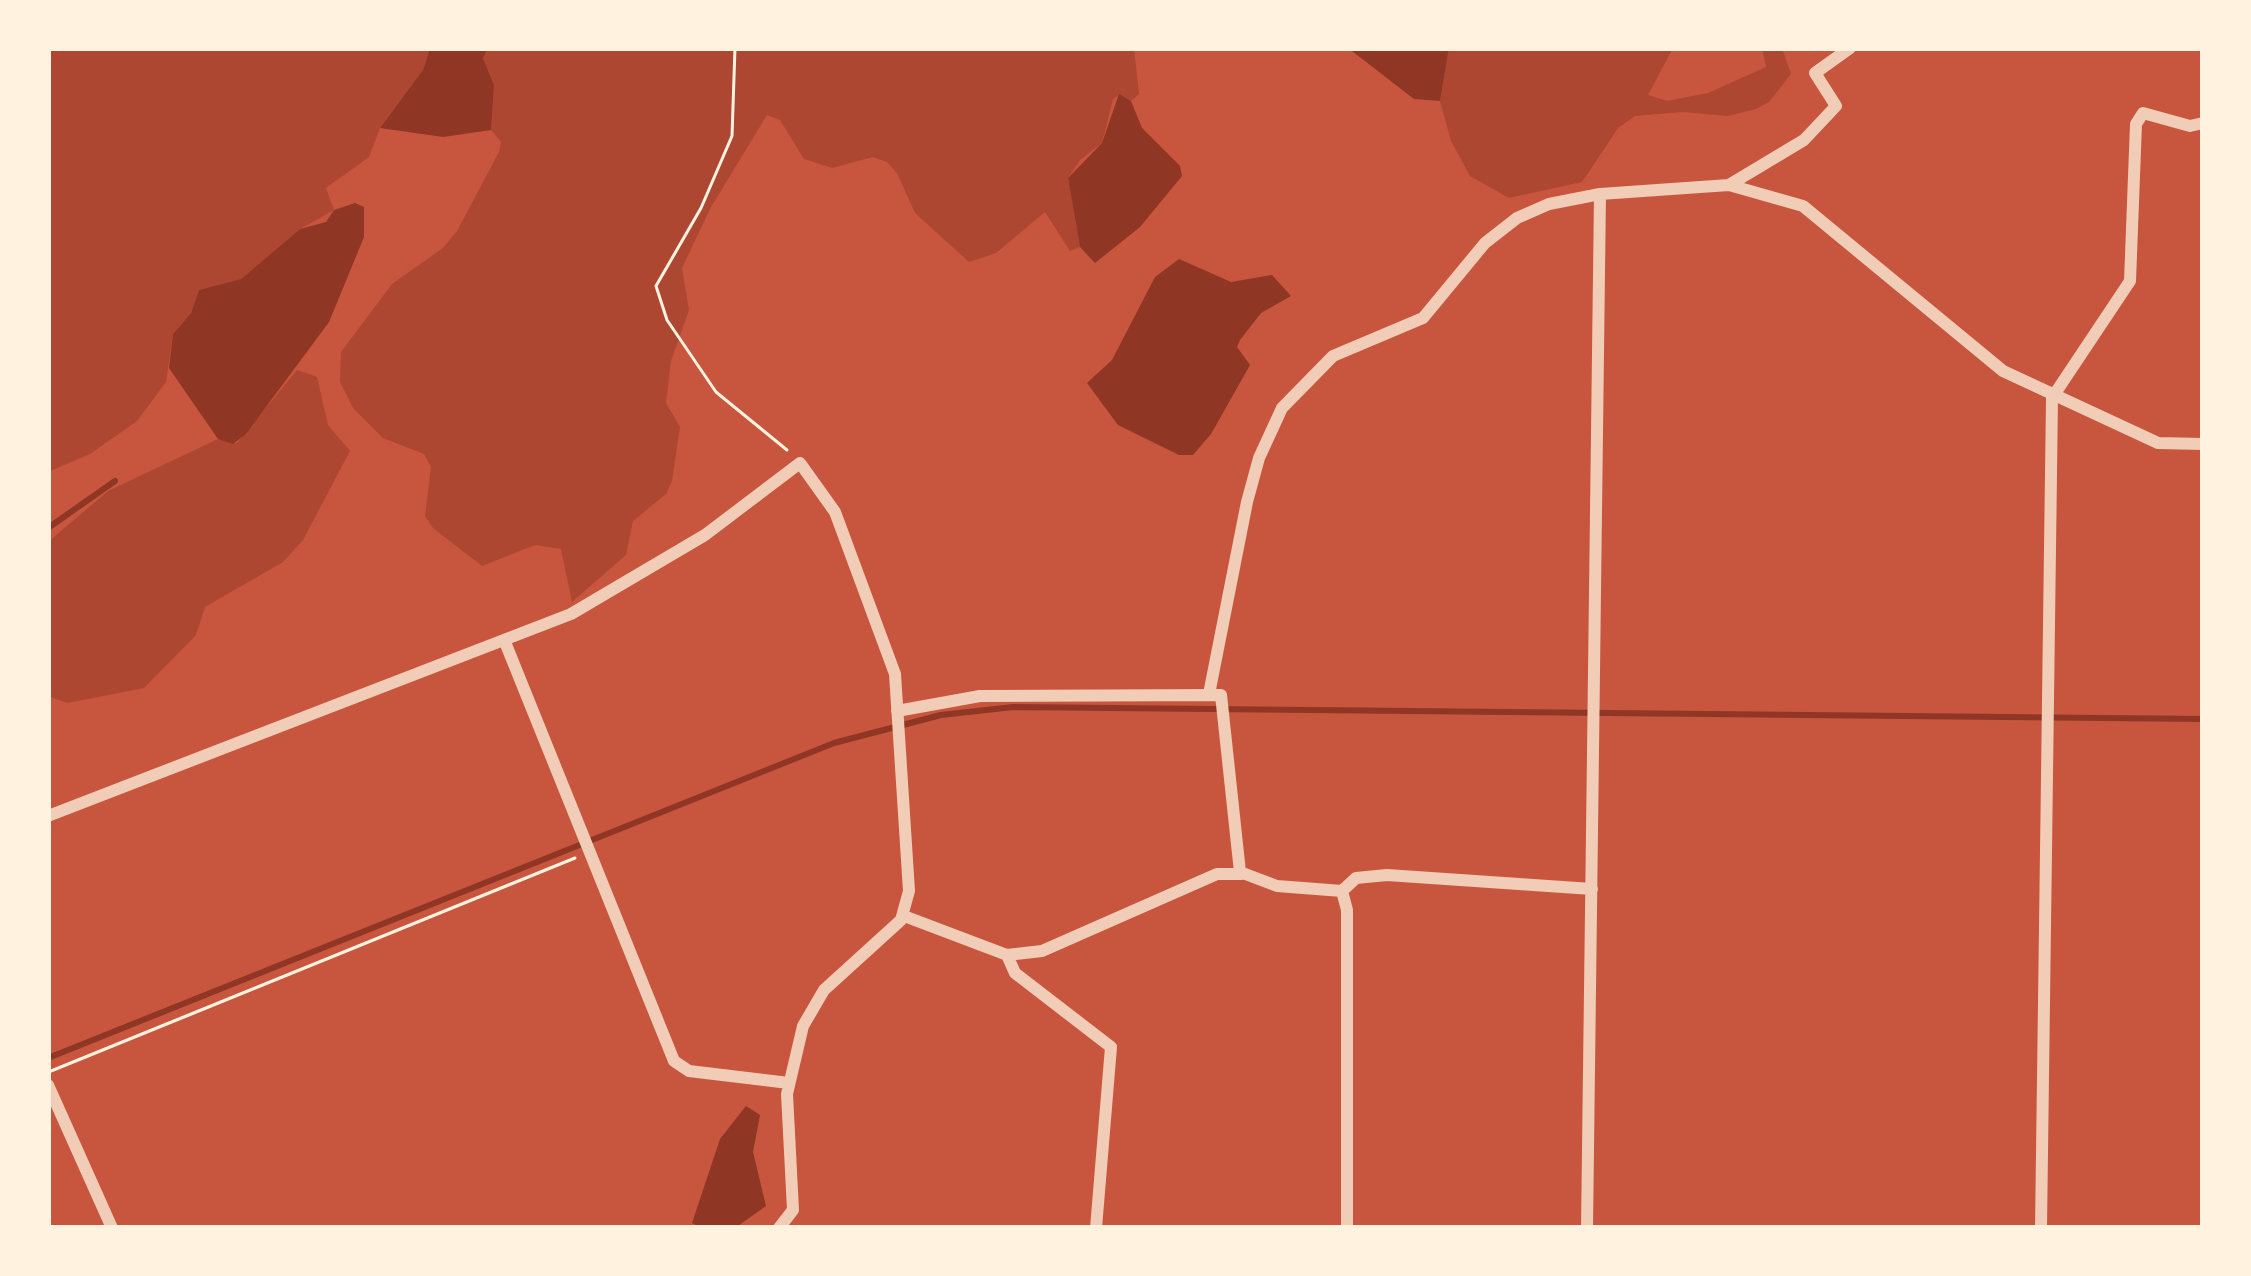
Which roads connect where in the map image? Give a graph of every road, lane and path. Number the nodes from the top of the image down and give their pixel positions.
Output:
1 (735, 48) edge
2 (1850, 48) edge
3 (2203, 124) edge
4 (1729, 185) junction
5 (1600, 194) junction
6 (2052, 398) junction
7 (2203, 444) edge
8 (800, 463) junction
9 (505, 642) junction
10 (1209, 694) junction
11 (897, 720) junction
12 (48, 816) edge
13 (586, 846) junction
14 (1242, 874) junction
15 (1592, 890) junction
16 (1342, 891) junction
17 (904, 916) junction
18 (1007, 956) junction
19 (48, 1073) edge
20 (789, 1083) junction
21 (48, 1085) edge
22 (112, 1228) edge
23 (779, 1228) edge
24 (1096, 1228) edge
25 (1347, 1228) edge
26 (1587, 1228) edge
27 (2041, 1228) edge

1 - 8 path
2 - 4 street
3 - 6 street
4 - 5 street
4 - 6 street
5 - 10 street
5 - 15 street
6 - 7 street
6 - 27 street
8 - 9 street
8 - 11 street
9 - 12 street
9 - 13 street
10 - 11 street
10 - 14 street
11 - 17 street
13 - 19 path
13 - 20 street
14 - 16 street
14 - 18 street
15 - 16 street
15 - 26 street
16 - 25 street
17 - 18 street
17 - 20 street
18 - 24 street
20 - 23 street
21 - 22 street

